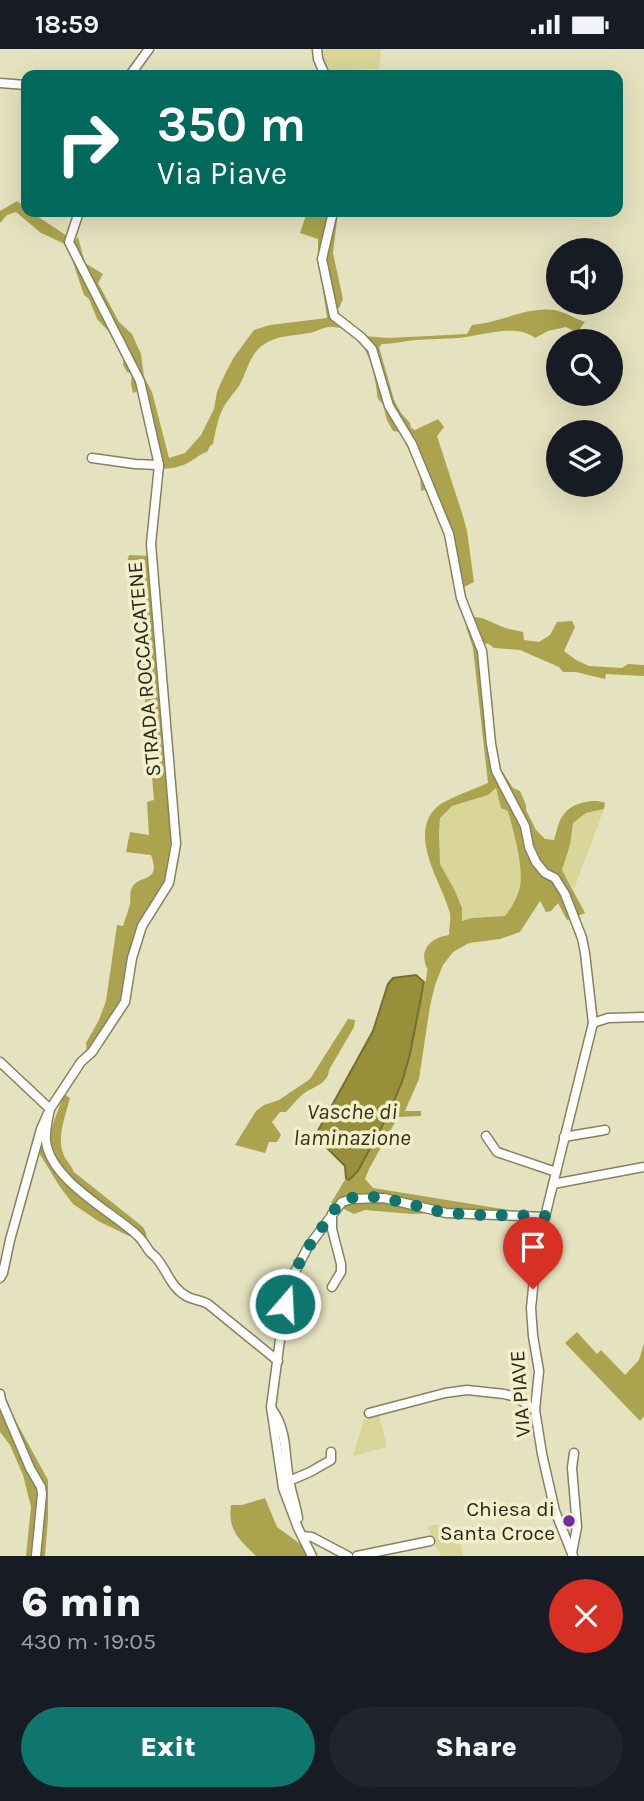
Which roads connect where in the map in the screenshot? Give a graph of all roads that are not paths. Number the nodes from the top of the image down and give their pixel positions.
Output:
1 (149, 49) edge
2 (317, 49) edge
3 (134, 70) edge
4 (323, 70) edge
5 (0, 83) edge
6 (21, 85) edge
7 (77, 217) edge
8 (332, 217) edge
9 (92, 459) dead end
10 (159, 465) junction
11 (644, 1017) edge
12 (593, 1023) junction
13 (0, 1062) edge
14 (50, 1109) junction
15 (605, 1130) dead end
16 (486, 1136) dead end
17 (564, 1137) junction
18 (644, 1167) edge
19 (556, 1172) junction
20 (553, 1184) junction
21 (332, 1214) junction
22 (545, 1216) junction
23 (0, 1278) edge
24 (332, 1287) dead end
25 (278, 1361) junction
26 (0, 1394) edge
27 (271, 1407) junction
28 (535, 1410) junction
29 (369, 1413) dead end
30 (331, 1452) dead end
31 (574, 1453) dead end
32 (289, 1481) junction
33 (300, 1532) junction
34 (430, 1541) dead end
35 (373, 1554) edge
36 (572, 1554) edge
37 (36, 1556) edge
38 (312, 1556) edge
39 (348, 1556) edge
40 (358, 1556) edge

1 - 3 street
2 - 4 street
5 - 6 street
7 - 10 street, STRADA ROCCACATENE
8 - 12 street, VIA PIAVE
9 - 10 street
10 - 14 street, STRADA ROCCACATENE
11 - 12 street
12 - 17 street, VIA PIAVE
13 - 14 street
14 - 23 street, STRADA ROCCACATENE
14 - 25 street
15 - 17 street
16 - 19 street
17 - 19 street, VIA PIAVE
18 - 20 street
19 - 20 street, VIA PIAVE
20 - 22 street, VIA PIAVE
21 - 22 street
21 - 24 street
21 - 25 street
22 - 28 street, VIA PIAVE
25 - 27 street
26 - 37 street
27 - 32 street
27 - 33 street
28 - 29 street
28 - 36 street, VIA PIAVE
30 - 32 street
31 - 36 street
32 - 33 street
33 - 38 street
33 - 39 street
34 - 35 street
35 - 40 street

